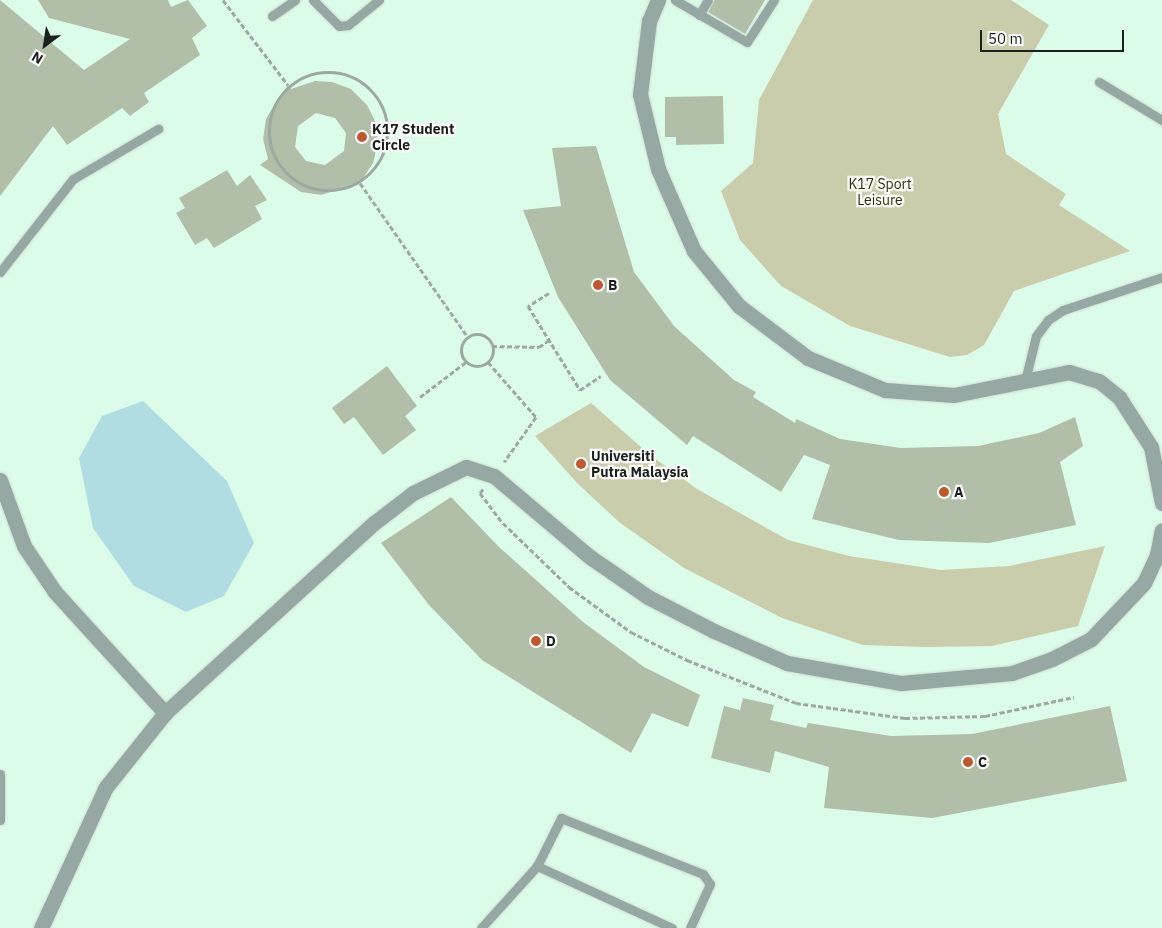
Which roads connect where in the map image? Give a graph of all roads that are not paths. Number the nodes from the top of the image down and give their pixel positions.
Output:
1 (295, 0) edge
2 (313, 0) edge
3 (379, 0) edge
4 (658, 0) edge
5 (675, 0) edge
6 (708, 0) edge
7 (774, 0) edge
8 (699, 15) junction
9 (272, 16) dead end
10 (1099, 82) dead end
11 (1162, 120) edge
12 (158, 129) dead end
13 (0, 272) edge
14 (1162, 277) edge
15 (1024, 381) junction
16 (0, 480) edge
17 (1162, 503) edge
18 (1162, 530) edge
19 (165, 713) junction
20 (0, 774) edge
21 (0, 820) edge
22 (537, 866) junction
23 (41, 928) edge
24 (481, 928) edge
25 (672, 928) edge
26 (690, 928) edge

1 - 9 lane
2 - 3 lane
4 - 15 street
5 - 8 lane
6 - 8 lane
7 - 8 lane
10 - 11 lane
12 - 13 lane
14 - 15 lane
15 - 17 street
16 - 19 street
18 - 19 street
19 - 23 street
20 - 21 lane
22 - 24 lane
22 - 25 lane
22 - 26 lane

